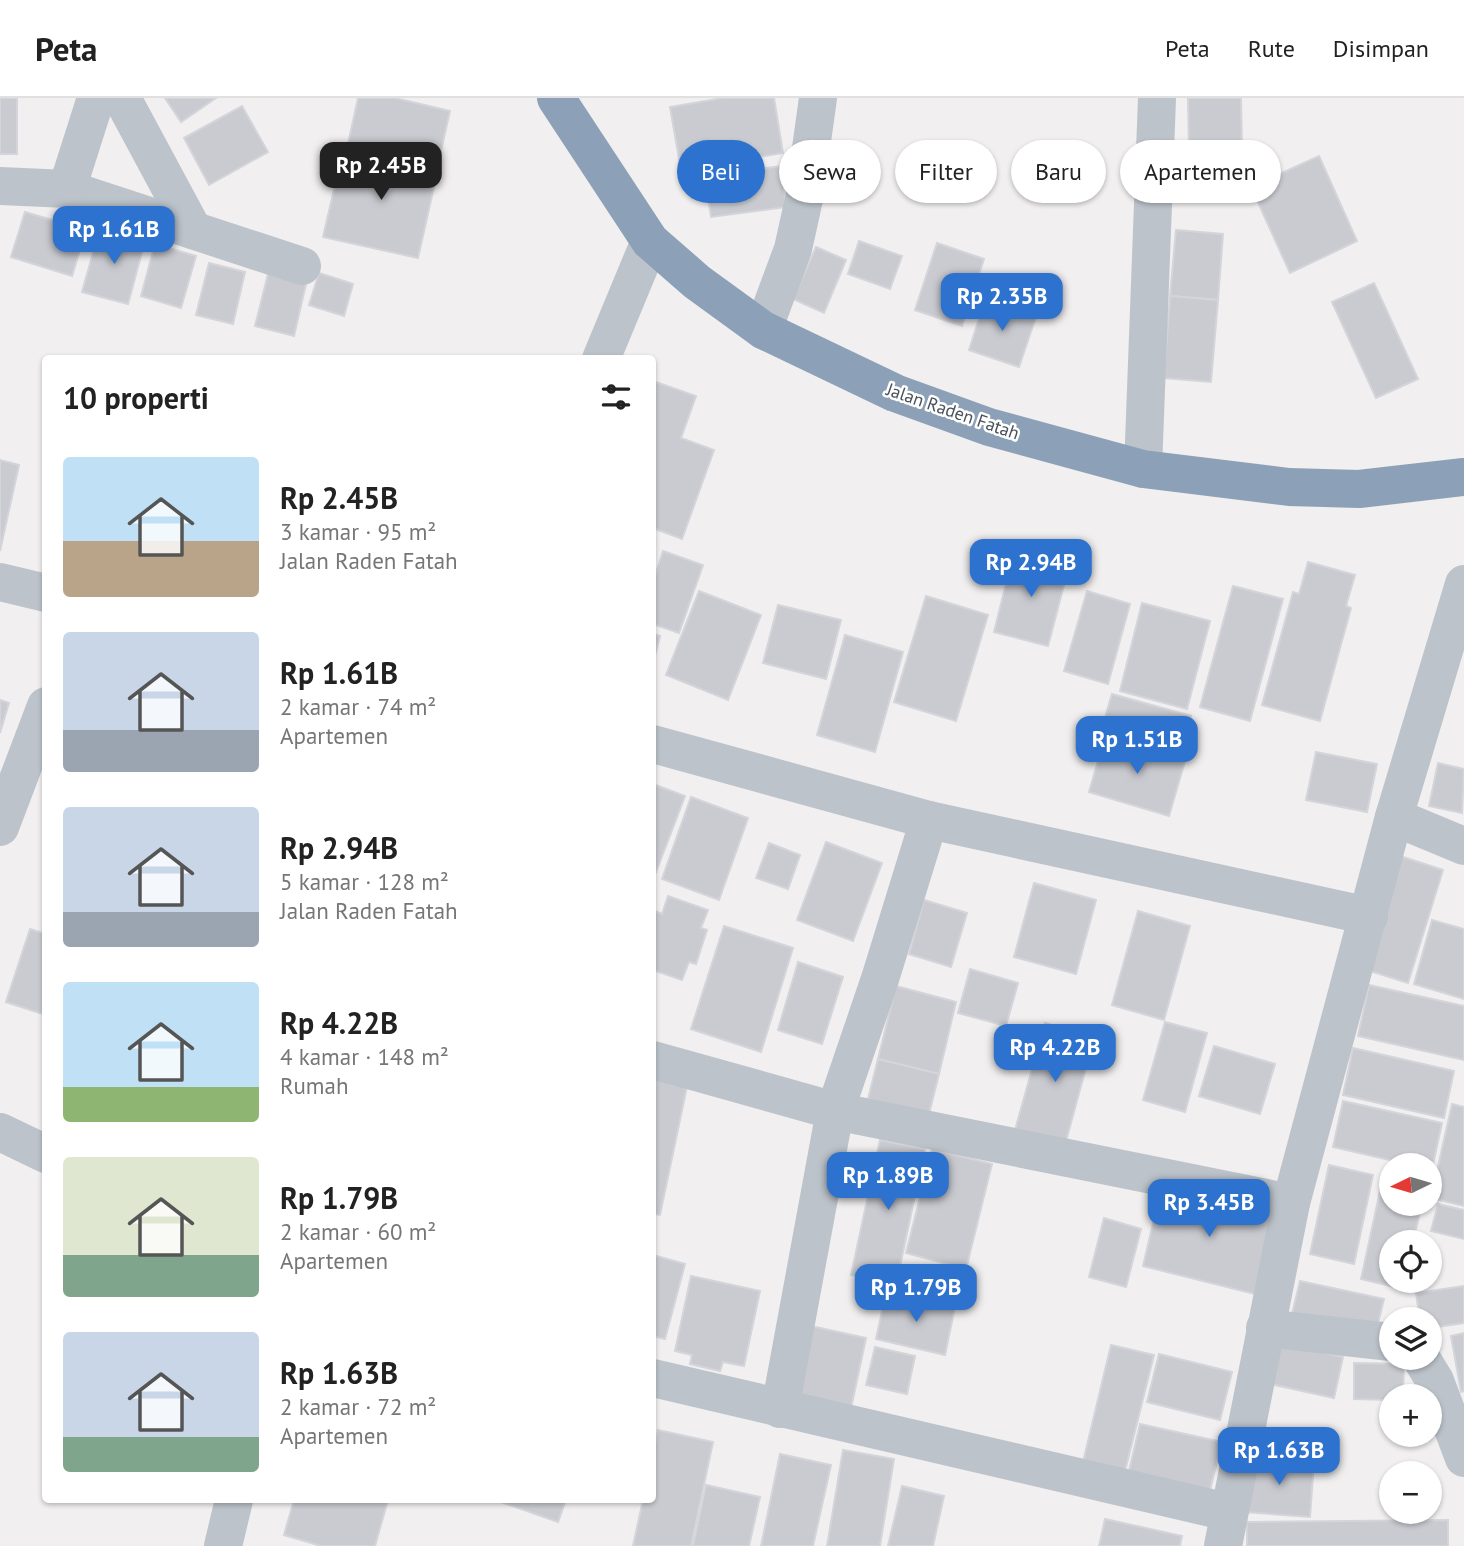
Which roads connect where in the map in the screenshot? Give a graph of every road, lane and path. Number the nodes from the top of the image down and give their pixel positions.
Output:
1 (96, 98) edge
2 (122, 98) edge
3 (556, 98) edge
4 (818, 98) edge
5 (1157, 98) edge
6 (0, 186) edge
7 (67, 189) junction
8 (193, 230) junction
9 (650, 241) junction
10 (302, 266) dead end
11 (763, 330) junction
12 (603, 355) edge
13 (1143, 468) junction
14 (1464, 477) edge
15 (0, 582) edge
16 (1464, 584) edge
17 (42, 592) edge
18 (42, 717) edge
19 (656, 745) edge
20 (1394, 817) junction
21 (929, 820) junction
22 (0, 827) edge
23 (1464, 846) edge
24 (1370, 916) junction
25 (656, 1061) edge
26 (835, 1111) junction
27 (0, 1132) edge
28 (42, 1152) edge
29 (1291, 1203) junction
30 (1265, 1328) junction
31 (1379, 1341) edge
32 (1428, 1370) edge
33 (656, 1379) edge
34 (780, 1409) junction
35 (1464, 1458) edge
36 (233, 1503) edge
37 (1226, 1529) edge
38 (223, 1546) edge

1 - 7 street
2 - 8 street
3 - 9 highway, Jalan Raden Fatah
4 - 11 street
5 - 13 street
6 - 7 street
7 - 8 street
8 - 10 street
9 - 11 highway, Jalan Raden Fatah
9 - 12 street
11 - 13 highway, Jalan Raden Fatah
13 - 14 highway, Jalan Raden Fatah
15 - 17 street
16 - 20 street
18 - 22 street
19 - 21 street
20 - 23 street
20 - 24 street
21 - 24 street
21 - 26 street
24 - 29 street
25 - 26 street
26 - 29 street
26 - 34 street
27 - 28 street
29 - 30 street
30 - 31 street
30 - 37 street
32 - 35 street
33 - 34 street
34 - 37 street
36 - 38 street

